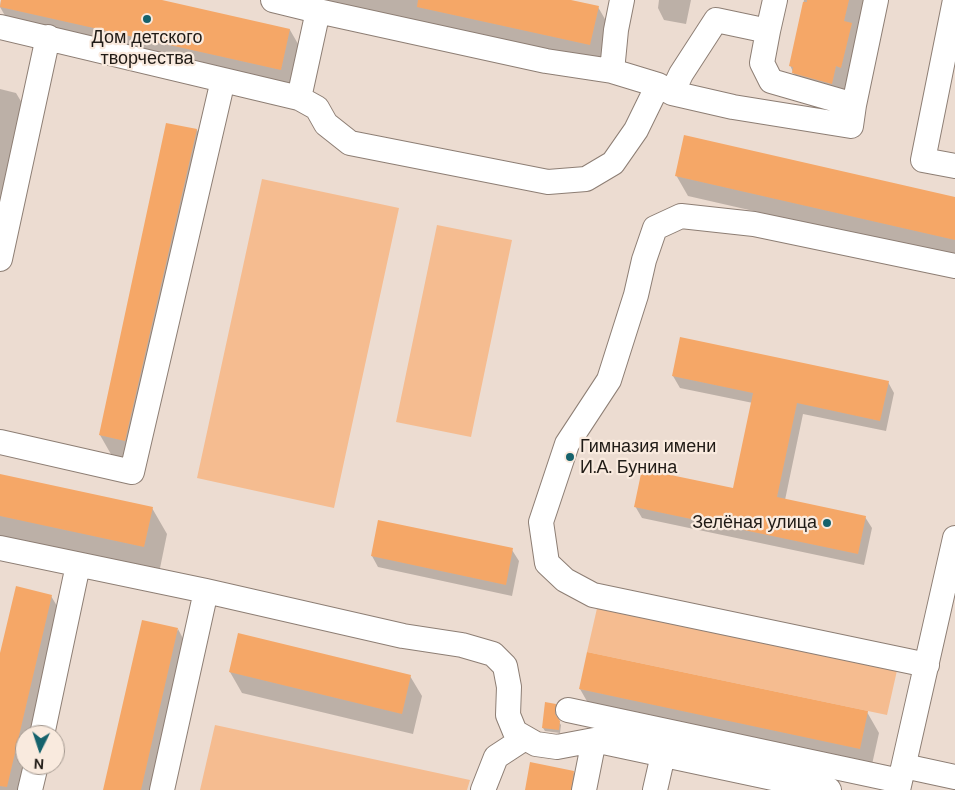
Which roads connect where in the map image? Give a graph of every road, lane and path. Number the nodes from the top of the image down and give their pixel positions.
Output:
1 (273, 0) edge
2 (622, 0) edge
3 (775, 0) edge
4 (876, 0) edge
5 (955, 0) edge
6 (318, 11) junction
7 (0, 27) edge
8 (768, 31) junction
9 (48, 38) junction
10 (612, 71) junction
11 (222, 80) junction
12 (665, 89) junction
13 (299, 98) junction
14 (854, 105) junction
15 (955, 166) edge
16 (0, 259) edge
17 (955, 266) edge
18 (0, 442) edge
19 (955, 538) edge
20 (0, 548) edge
21 (78, 565) junction
22 (206, 591) junction
23 (927, 665) junction
24 (568, 710) dead end
25 (44, 725) edge
26 (525, 738) junction
27 (594, 740) junction
28 (663, 755) junction
29 (34, 775) edge
30 (955, 777) edge
31 (901, 779) edge
32 (794, 786) edge
33 (30, 790) edge
34 (162, 790) edge
35 (483, 790) edge
36 (584, 790) edge
37 (655, 790) edge
38 (830, 790) edge

1 - 6 street
2 - 10 street
3 - 8 street
4 - 14 street
5 - 15 street
6 - 10 street
6 - 13 street
7 - 9 street
8 - 12 street
8 - 14 street
9 - 11 street
9 - 16 street
10 - 12 street
11 - 13 street
11 - 18 street
12 - 13 street
12 - 14 street
17 - 23 street
19 - 23 street
20 - 21 street
21 - 22 street
21 - 25 street
22 - 26 street
22 - 34 street
23 - 31 street
24 - 31 street
26 - 27 street
26 - 35 street
27 - 28 street
27 - 36 street
28 - 32 street
28 - 37 street
29 - 33 street
30 - 31 street
32 - 38 street

